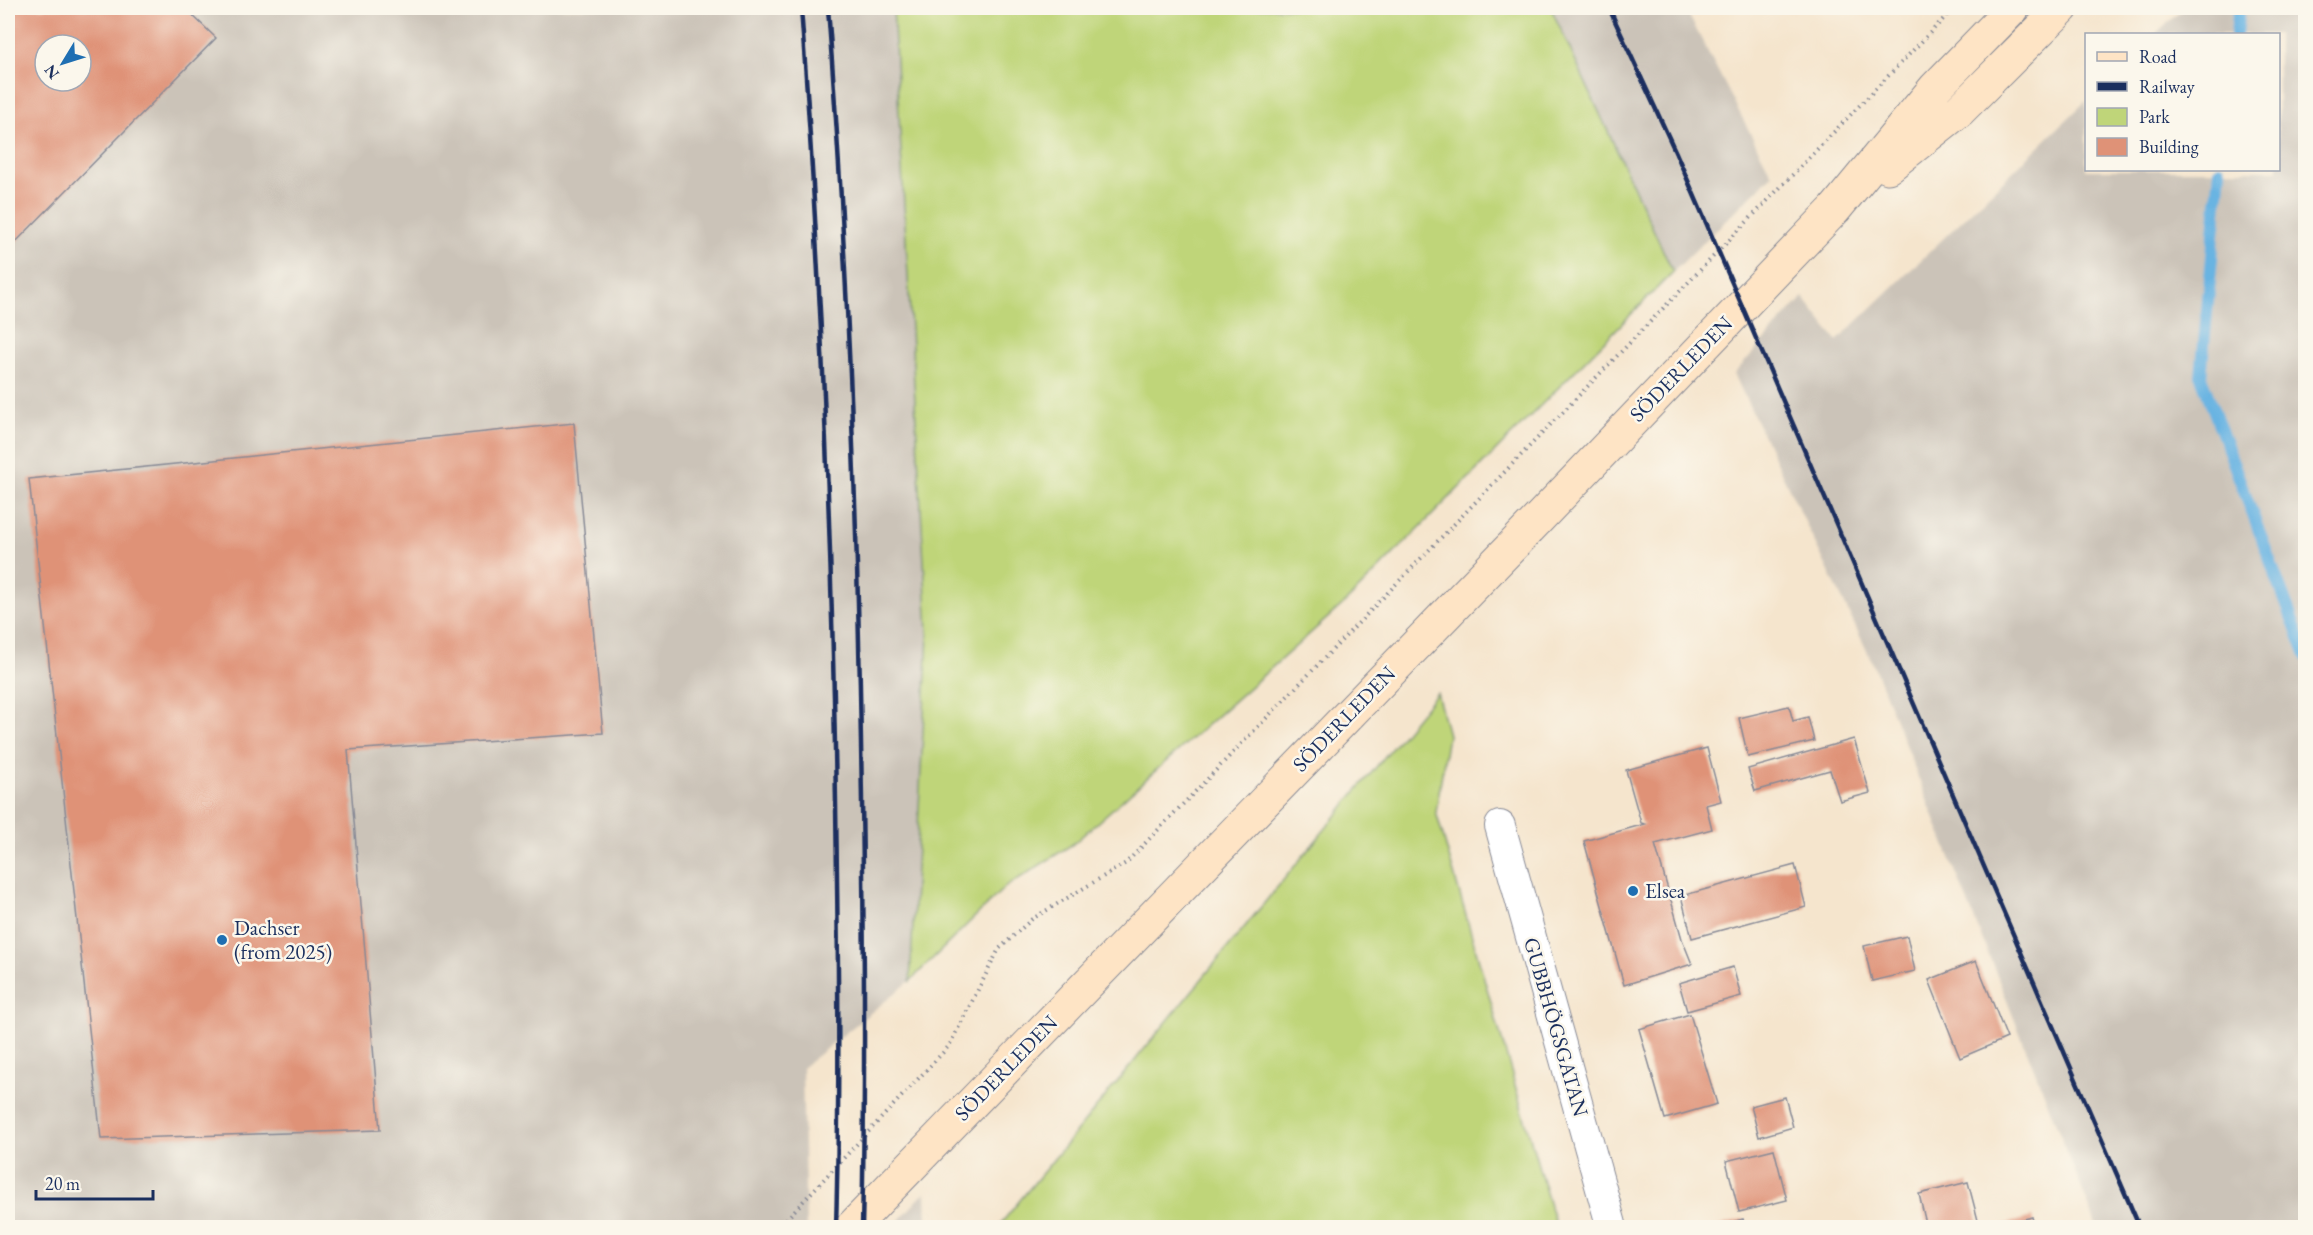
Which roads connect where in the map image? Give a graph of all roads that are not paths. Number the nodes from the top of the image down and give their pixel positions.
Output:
1 (2013, 8) edge
2 (2062, 8) edge
3 (1835, 209) junction
4 (1500, 826) dead end
5 (851, 1227) edge
6 (1612, 1227) edge

1 - 3 street, SÖDERLEDEN
2 - 3 street, SÖDERLEDEN
3 - 5 street, SÖDERLEDEN
4 - 6 street, GUBBHÖGSGATAN

